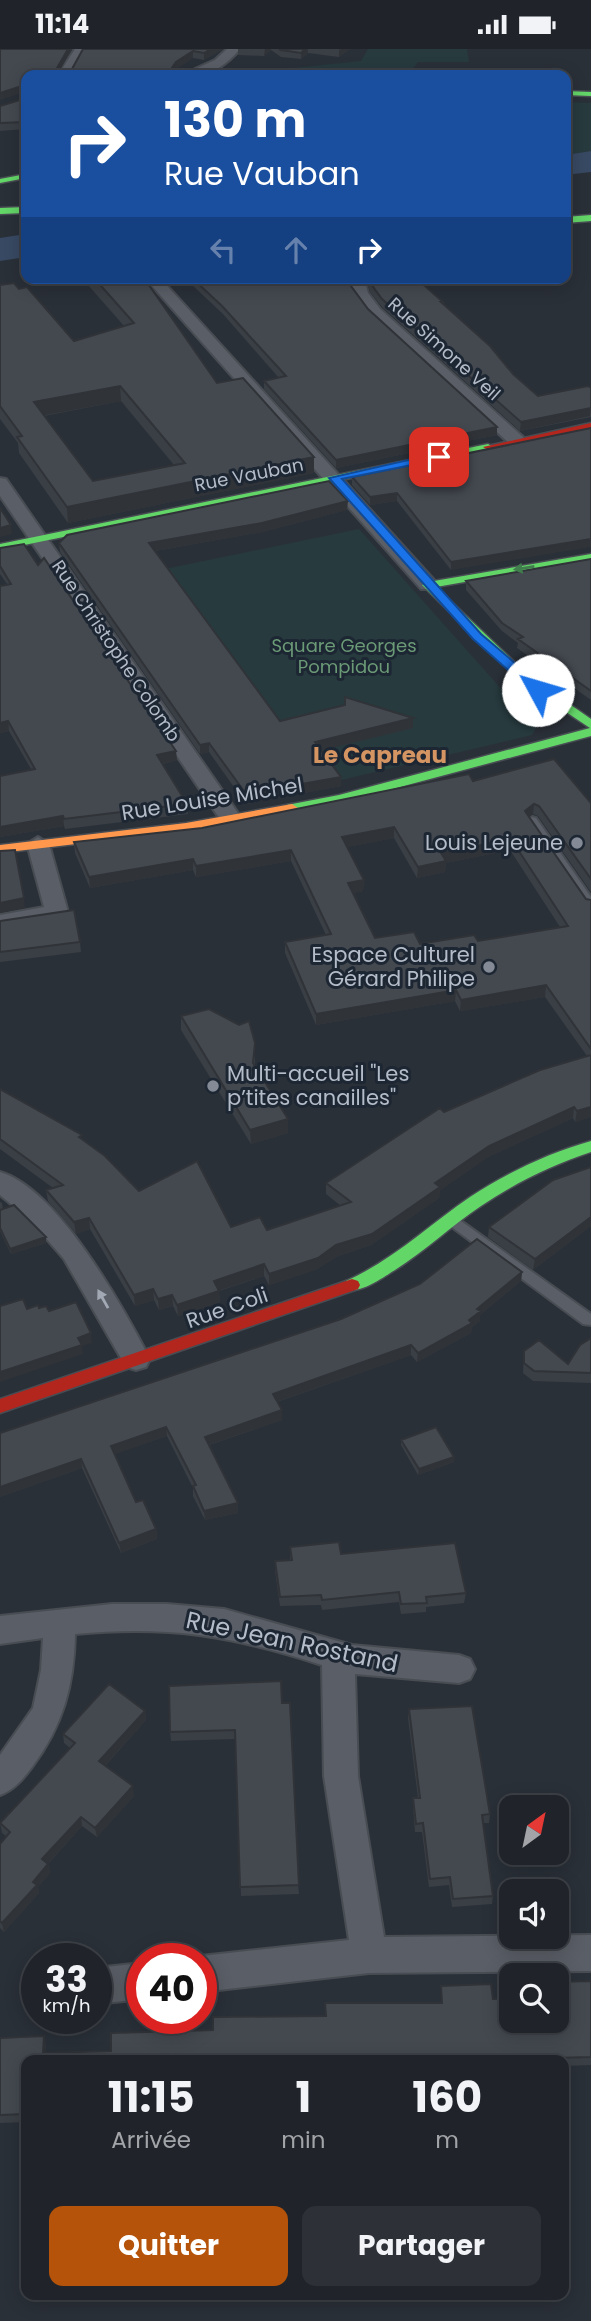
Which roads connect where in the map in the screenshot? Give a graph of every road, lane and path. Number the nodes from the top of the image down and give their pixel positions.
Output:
1 (81, 49) edge
2 (234, 49) edge
3 (67, 70) edge
4 (203, 70) edge
5 (571, 94) edge
6 (591, 96) edge
7 (571, 98) edge
8 (21, 177) edge
9 (0, 181) edge
10 (21, 201) edge
11 (0, 202) edge
12 (21, 210) edge
13 (0, 211) edge
14 (572, 212) edge
15 (591, 218) edge
16 (591, 226) edge
17 (571, 227) edge
18 (157, 284) edge
19 (358, 284) edge
20 (591, 426) edge
21 (517, 441) junction
22 (335, 478) junction
23 (0, 483) edge
24 (38, 537) junction
25 (0, 547) edge
26 (591, 557) edge
27 (428, 585) junction
28 (591, 725) edge
29 (591, 732) edge
30 (231, 819) junction
31 (532, 820) edge
32 (38, 844) junction
33 (0, 849) edge
34 (591, 906) edge
35 (0, 922) edge
36 (591, 1146) edge
37 (0, 1181) edge
38 (452, 1220) junction
39 (588, 1320) dead end
40 (136, 1359) junction
41 (0, 1406) edge
42 (60, 1621) junction
43 (0, 1630) edge
44 (338, 1656) junction
45 (459, 1669) dead end
46 (0, 1780) edge
47 (591, 1953) edge
48 (369, 1955) junction
49 (217, 1972) edge

1 - 3 street
2 - 4 street
5 - 6 main road
6 - 7 main road
8 - 9 main road
10 - 11 main road
12 - 13 main road
14 - 15 main road
16 - 17 main road
18 - 22 street
19 - 21 street, Rue Simone Veil
20 - 21 main road, Rue Vauban
21 - 22 main road, Rue Vauban
22 - 24 main road, Rue Vauban
22 - 27 street
23 - 24 street, Rue Christophe Colomb
24 - 25 main road, Rue Vauban
24 - 30 street, Rue Christophe Colomb
26 -> 27 main road
27 - 28 main road
29 - 30 main road, Rue Louise Michel
30 - 32 main road, Rue Louise Michel
31 - 34 lane
32 - 33 main road, Rue Louise Michel
32 - 35 street
36 - 38 main road, Rue Coli
40 -> 37 street
38 - 39 lane
38 - 40 main road, Rue Coli
40 - 41 main road, Rue Coli
42 - 43 street, Rue Jean Rostand
42 - 44 street, Rue Jean Rostand
42 - 46 street
44 - 45 street, Rue Jean Rostand
44 - 48 street
47 - 48 street
48 - 49 street

